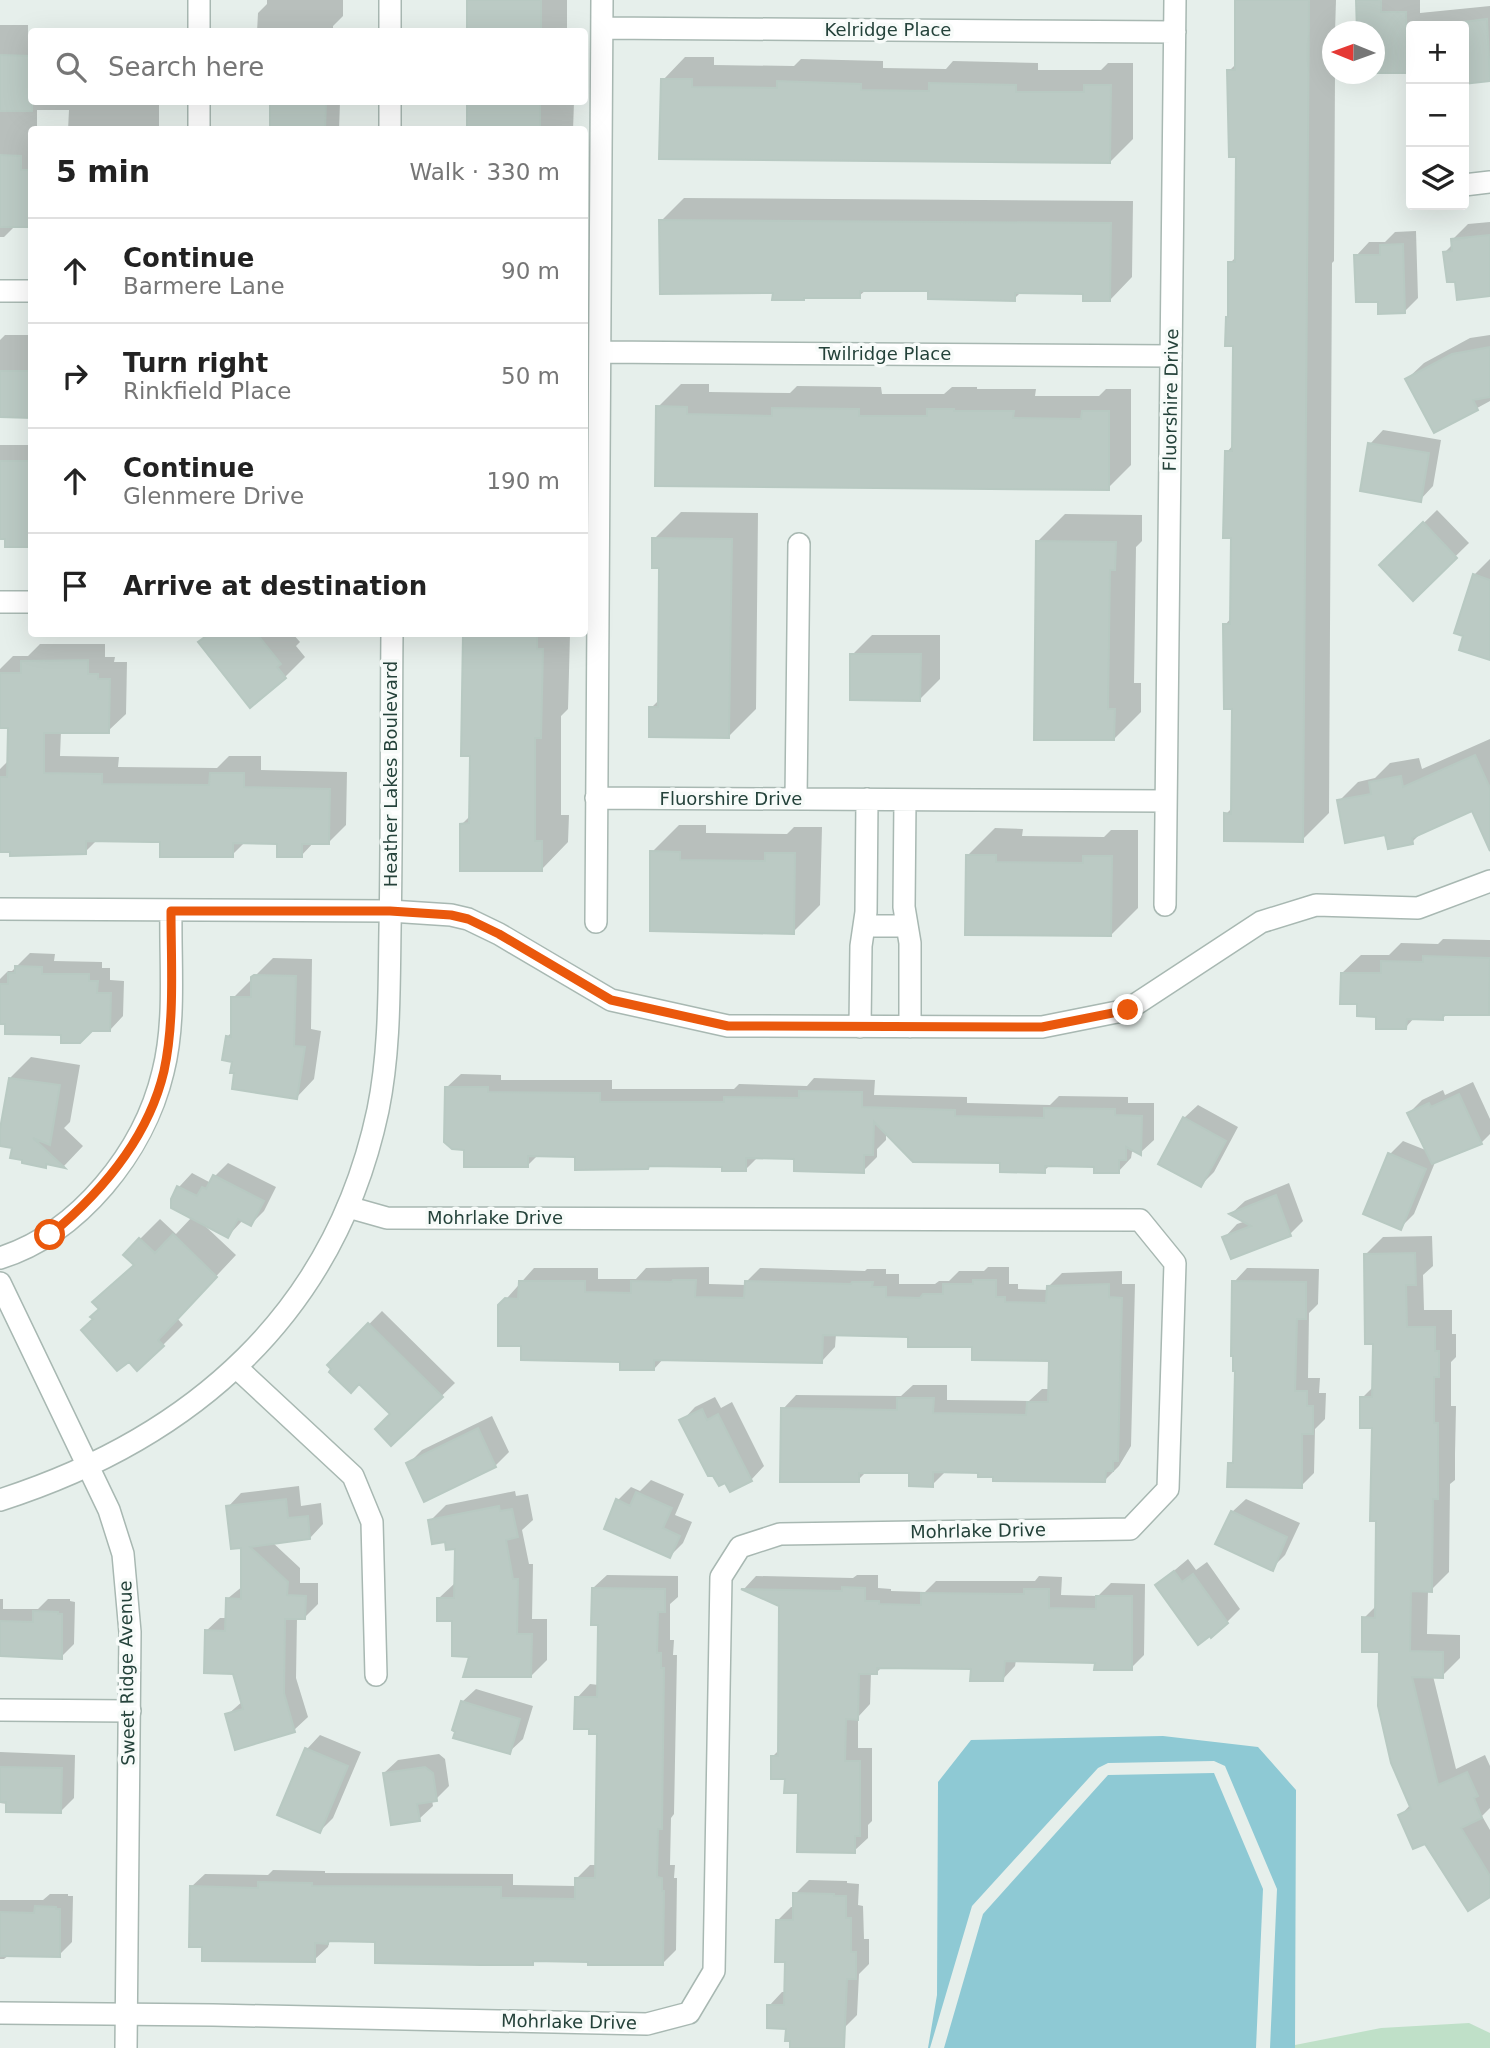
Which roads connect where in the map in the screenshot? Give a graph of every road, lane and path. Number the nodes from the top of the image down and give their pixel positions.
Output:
1 (199, 0) edge
2 (390, 0) edge
3 (602, 0) edge
4 (1175, 0) edge
5 (199, 28) edge
6 (390, 28) edge
7 (602, 28) junction
8 (1175, 32) junction
9 (199, 105) edge
10 (390, 105) edge
11 (198, 126) edge
12 (390, 126) edge
13 (1490, 182) edge
14 (1469, 184) edge
15 (0, 291) edge
16 (28, 291) edge
17 (600, 352) junction
18 (1171, 356) junction
19 (799, 544) dead end
20 (0, 602) edge
21 (28, 602) edge
22 (392, 637) edge
23 (596, 798) junction
24 (796, 799) junction
25 (867, 799) junction
26 (905, 800) junction
27 (1166, 801) junction
28 (1490, 881) edge
29 (1165, 905) dead end
30 (0, 909) edge
31 (171, 911) junction
32 (390, 911) junction
33 (596, 922) dead end
34 (864, 926) junction
35 (907, 926) junction
36 (860, 1027) junction
37 (910, 1027) junction
38 (348, 1207) junction
39 (0, 1258) edge
40 (0, 1283) edge
41 (237, 1368) junction
42 (89, 1466) junction
43 (0, 1500) edge
44 (376, 1675) dead end
45 (0, 1710) edge
46 (130, 1711) junction
47 (0, 2013) edge
48 (126, 2014) junction
49 (126, 2048) edge

1 - 5 street
2 - 6 street
3 - 7 street
4 - 8 street, Fluorshire Drive
7 - 8 street, Kelridge Place
7 - 17 street
8 - 18 street, Fluorshire Drive
9 - 11 street
10 - 12 street
13 - 14 street
15 - 16 street
17 - 18 street, Twilridge Place
17 - 23 street
18 - 27 street, Fluorshire Drive
19 - 24 street
20 - 21 street
22 - 32 street, Heather Lakes Boulevard
23 - 24 street, Fluorshire Drive
23 - 33 street
24 - 25 street, Fluorshire Drive
25 - 26 street, Fluorshire Drive
25 - 34 street
26 - 27 street, Fluorshire Drive
26 - 35 street
27 - 29 street, Fluorshire Drive
28 - 37 street
30 - 31 street
31 - 32 street
31 - 39 street
32 - 36 street
32 - 38 street, Heather Lakes Boulevard
34 - 35 street
34 - 36 street
35 - 37 street
36 - 37 street
38 - 41 street, Heather Lakes Boulevard
38 - 48 street, Mohrlake Drive
40 - 42 street, Sweet Ridge Avenue
41 - 42 street, Heather Lakes Boulevard
41 - 44 street
42 - 43 street, Heather Lakes Boulevard
42 - 46 street, Sweet Ridge Avenue
45 - 46 street
46 - 48 street, Sweet Ridge Avenue
47 - 48 street
48 - 49 street, Sweet Ridge Avenue

